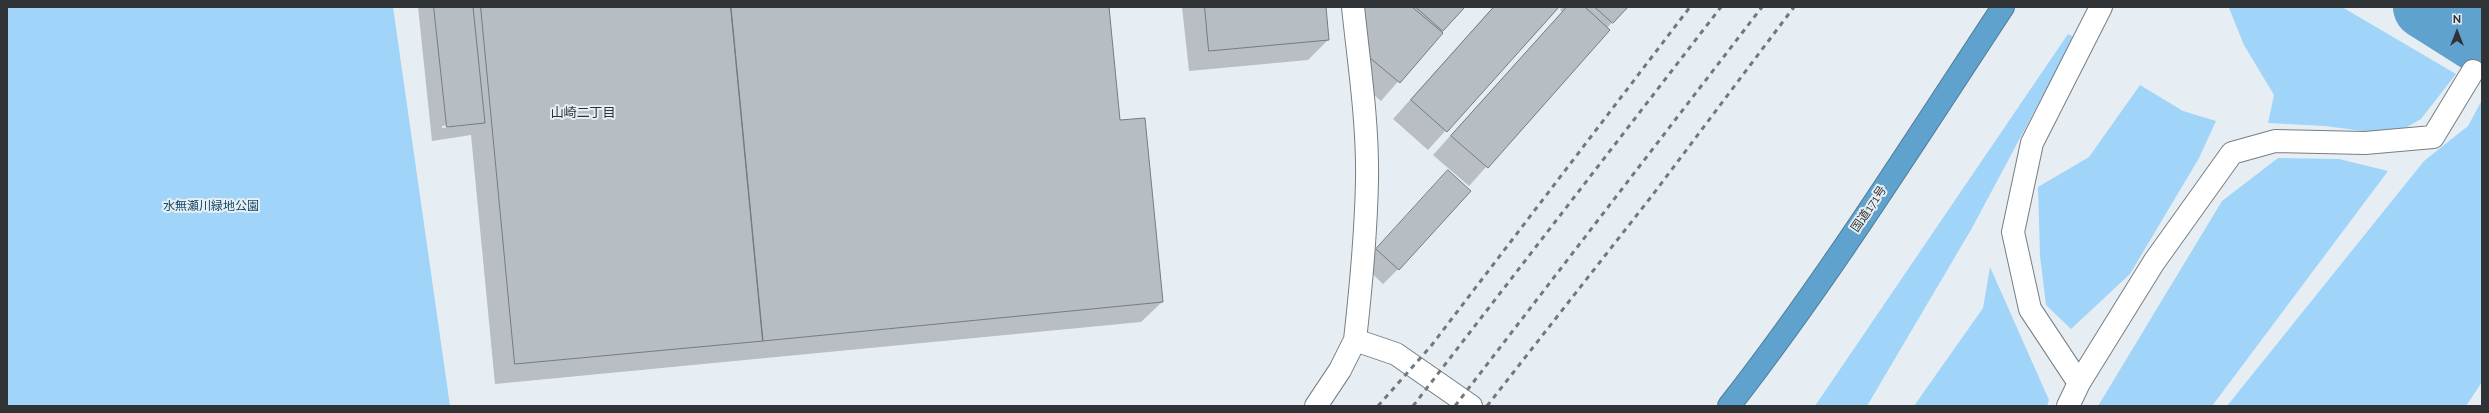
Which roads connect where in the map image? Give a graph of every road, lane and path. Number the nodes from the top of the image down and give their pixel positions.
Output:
1 (1353, 7) edge
2 (2003, 7) edge
3 (2101, 7) edge
4 (2473, 71) dead end
5 (1355, 340) junction
6 (2079, 383) junction
7 (1316, 406) edge
8 (1471, 406) edge
9 (1729, 406) edge
10 (2068, 406) edge

1 - 5 street
2 - 9 highway, 国道171号
3 - 6 street
4 - 6 street
5 - 7 street
5 - 8 street
6 - 10 street

